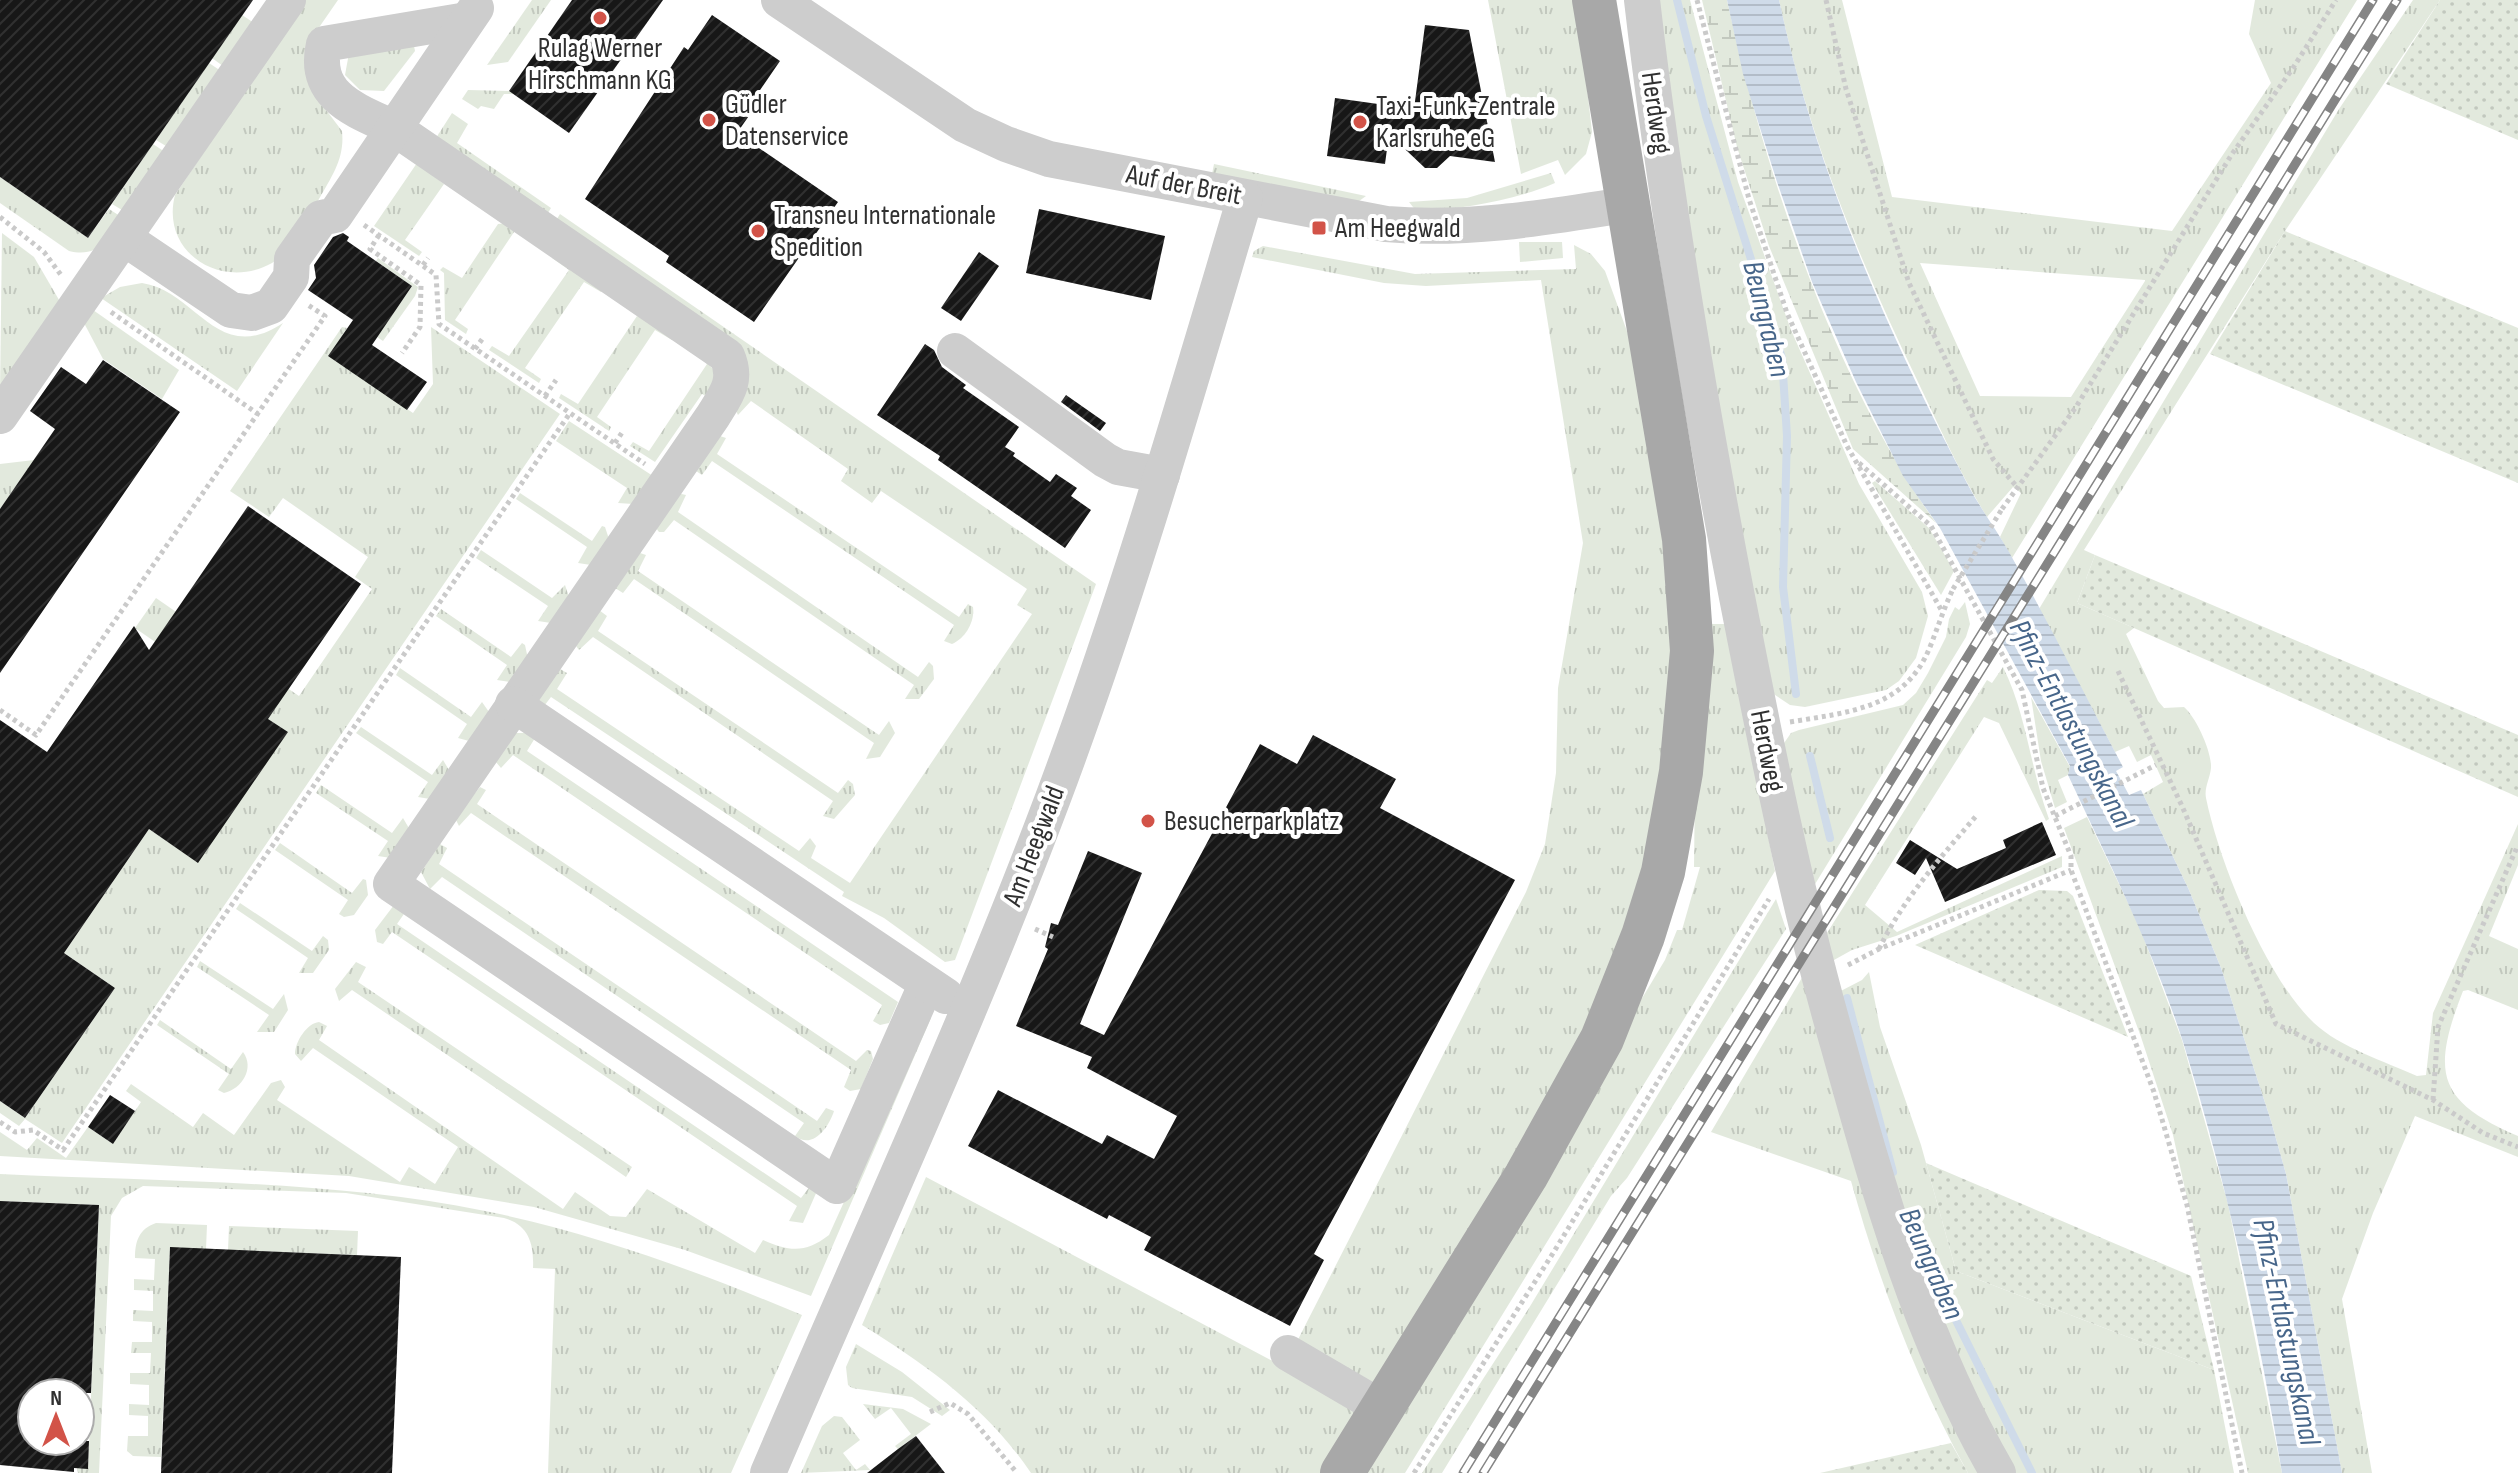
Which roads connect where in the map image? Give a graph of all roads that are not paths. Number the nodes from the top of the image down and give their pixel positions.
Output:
1 (288, 0) edge
2 (779, 0) edge
3 (1594, 0) edge
4 (1642, 0) edge
5 (474, 10) edge
6 (394, 128) junction
7 (1245, 198) junction
8 (1631, 204) junction
9 (124, 238) junction
10 (955, 351) dead end
11 (0, 416) edge
12 (1162, 475) junction
13 (513, 704) junction
14 (926, 985) junction
15 (970, 1010) junction
16 (1288, 1353) dead end
17 (1382, 1408) junction
18 (768, 1473) edge
19 (1342, 1473) edge
20 (1998, 1473) edge

1 - 9 street
2 - 7 street, Auf der Breit
3 - 8 main road
4 - 20 street, Herdweg
5 - 6 street
5 - 6 street
6 - 9 street
6 - 13 street
7 - 8 street, Auf der Breit
7 - 12 street, Am Heegwald
8 - 17 main road
9 - 11 street
10 - 12 street
12 - 15 street, Am Heegwald
13 - 14 street
13 - 14 street
14 - 15 street
15 - 18 street, Am Heegwald
16 - 17 street
17 - 19 main road

